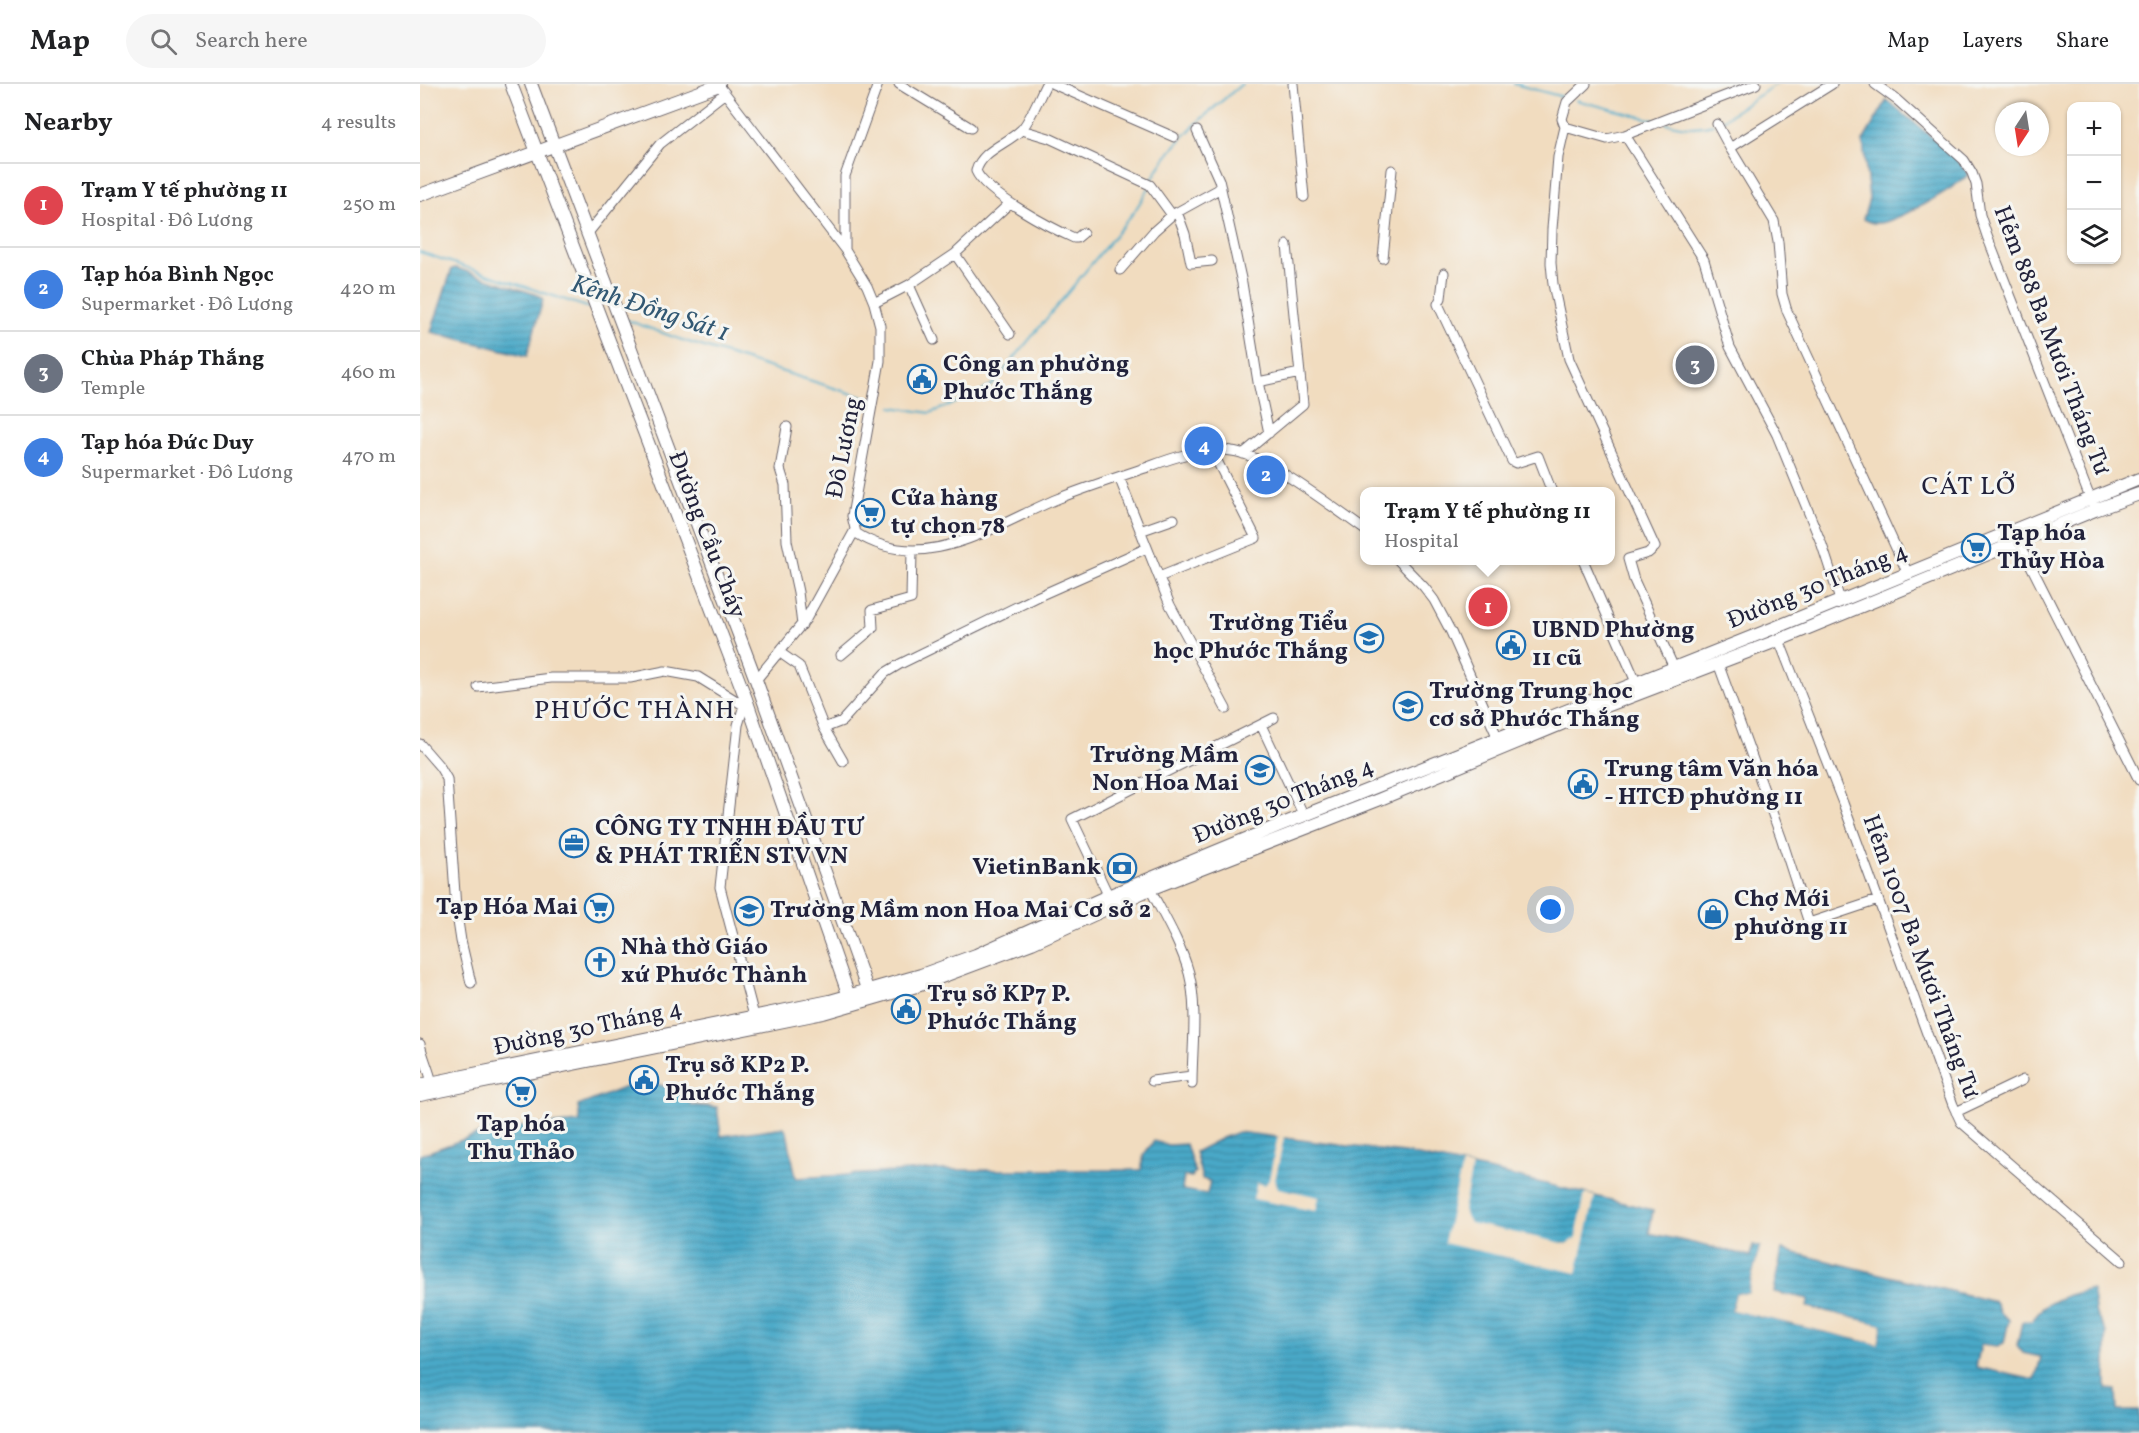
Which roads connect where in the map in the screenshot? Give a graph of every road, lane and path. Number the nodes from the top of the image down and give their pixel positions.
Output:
1 (511, 84) edge
2 (531, 84) edge
3 (878, 84) edge
4 (899, 84) edge
5 (1046, 84) edge
6 (1053, 84) edge
7 (1293, 84) edge
8 (1586, 84) edge
9 (1756, 84) edge
10 (1832, 84) edge
11 (1875, 84) edge
12 (721, 87) edge
13 (1717, 124) dead end
14 (971, 128) dead end
15 (1565, 128) junction
16 (1022, 130) junction
17 (1197, 131) dead end
18 (1625, 135) junction
19 (1174, 137) dead end
20 (554, 146) junction
21 (1730, 148) junction
22 (536, 153) junction
23 (1392, 170) dead end
24 (1221, 188) junction
25 (420, 195) edge
26 (1304, 197) dead end
27 (1010, 203) junction
28 (1175, 214) junction
29 (588, 233) junction
30 (1083, 233) dead end
31 (1287, 245) dead end
32 (845, 250) junction
33 (955, 254) junction
34 (1383, 258) dead end
35 (1212, 261) dead end
36 (1120, 270) dead end
37 (1444, 273) dead end
38 (909, 285) junction
39 (874, 303) junction
40 (1010, 334) dead end
41 (934, 340) dead end
42 (1300, 373) junction
43 (1258, 382) junction
44 (787, 427) dead end
45 (1269, 433) junction
46 (1212, 451) junction
47 (1243, 454) junction
48 (1119, 477) junction
49 (2139, 479) edge
50 (1550, 487) edge
51 (2139, 494) edge
52 (2093, 505) junction
53 (1174, 519) dead end
54 (1360, 527) edge
55 (855, 530) junction
56 (2013, 530) junction
57 (1140, 531) junction
58 (2019, 542) junction
59 (1147, 548) junction
60 (912, 550) junction
61 (1402, 565) edge
62 (1585, 565) edge
63 (1908, 574) junction
64 (1159, 577) junction
65 (1840, 600) junction
66 (726, 601) junction
67 (711, 607) junction
68 (802, 625) junction
69 (1779, 640) junction
70 (779, 652) junction
71 (841, 655) dead end
72 (1718, 663) junction
73 (1674, 668) junction
74 (756, 680) junction
75 (1636, 682) junction
76 (478, 687) dead end
77 (744, 702) junction
78 (1226, 710) dead end
79 (1275, 718) dead end
80 (1261, 725) junction
81 (824, 728) junction
82 (1500, 743) junction
83 (420, 744) edge
84 (843, 761) dead end
85 (2139, 780) edge
86 (1304, 816) junction
87 (1276, 834) junction
88 (1148, 885) junction
89 (1878, 900) junction
90 (1111, 901) junction
91 (471, 983) dead end
92 (869, 995) junction
93 (850, 1000) junction
94 (796, 1013) junction
95 (754, 1016) junction
96 (420, 1044) edge
97 (563, 1061) junction
98 (2023, 1080) dead end
99 (1152, 1081) dead end
100 (426, 1084) edge
101 (420, 1095) edge
102 (1956, 1112) junction
103 (2122, 1261) dead end

1 - 22 main road, Đường Cầu Cháy
2 - 20 main road, Đường Cầu Cháy
3 - 32 street
4 - 14 street
5 - 16 street
6 - 19 street
7 - 26 street
8 - 15 street
9 - 18 street
10 - 21 street
11 - 52 street, Hẻm 888 Ba Mươi Tháng Tư
12 - 20 main road
12 - 29 street
12 - 32 street, Đô Lương
13 - 21 street
15 - 18 street
15 - 73 street
16 - 27 street
16 - 28 street
17 - 24 street
18 - 65 street
20 - 22 main road
20 - 29 main road, Đường Cầu Cháy
21 - 63 street
22 - 25 main road
22 - 67 main road, Đường Cầu Cháy
23 - 34 street
24 - 28 street
24 - 43 street
27 - 30 street
27 - 33 street
28 - 35 street
28 - 36 street
29 - 66 main road, Đường Cầu Cháy
31 - 42 street
32 - 39 street, Đô Lương
33 - 38 street
33 - 40 street
37 - 50 street
38 - 39 street
38 - 41 street
39 - 55 street, Đô Lương
42 - 43 street
42 - 45 street
43 - 45 street
44 - 68 street
45 - 47 street
46 - 47 street, Đô Lương
46 - 48 street, Đô Lương
46 - 64 street
47 - 54 street, Đô Lương
48 - 57 street
48 - 60 street, Đô Lương
49 - 52 main road, Đường 30 Tháng 4
51 - 52 main road, Đường 30 Tháng 4
52 - 56 main road, Đường 30 Tháng 4
52 - 58 main road, Đường 30 Tháng 4
53 - 57 street
55 - 60 street, Đô Lương
55 - 68 street
56 - 58 main road
56 - 63 main road, Đường 30 Tháng 4
57 - 59 street
58 - 69 main road, Đường 30 Tháng 4
58 - 85 street
59 - 64 street
59 - 81 street
60 - 71 street
61 - 82 street
62 - 75 street
63 - 65 main road, Đường 30 Tháng 4
64 - 78 street
65 - 73 main road, Đường 30 Tháng 4
66 - 67 main road
66 - 74 main road, Đường Cầu Cháy
67 - 77 main road, Đường Cầu Cháy
68 - 70 street
69 - 72 main road, Đường 30 Tháng 4
69 - 89 street, Hẻm 1007 Ba Mươi Tháng Tư
70 - 74 street
70 - 81 street
72 - 82 main road, Đường 30 Tháng 4
72 - 89 street
73 - 75 main road, Đường 30 Tháng 4
74 - 92 main road, Đường Cầu Cháy
75 - 82 main road, Đường 30 Tháng 4
76 - 77 street
77 - 93 main road, Đường Cầu Cháy
77 - 95 street
79 - 80 street
80 - 86 street
80 - 90 street
81 - 84 street
82 - 86 main road, Đường 30 Tháng 4
82 - 87 main road, Đường 30 Tháng 4
83 - 91 street
86 - 87 main road, Đường 30 Tháng 4
87 - 88 main road, Đường 30 Tháng 4
88 - 90 main road, Đường 30 Tháng 4
88 - 99 street
89 - 102 street, Hẻm 1007 Ba Mươi Tháng Tư
90 - 92 main road, Đường 30 Tháng 4
92 - 93 main road, Đường 30 Tháng 4
93 - 94 main road, Đường 30 Tháng 4
94 - 95 main road, Đường 30 Tháng 4
94 - 97 main road, Đường 30 Tháng 4
95 - 97 main road, Đường 30 Tháng 4
96 - 100 street
97 - 100 main road, Đường 30 Tháng 4
97 - 101 main road, Đường 30 Tháng 4
98 - 102 street
102 - 103 street, Hẻm 1007 Ba Mươi Tháng Tư

